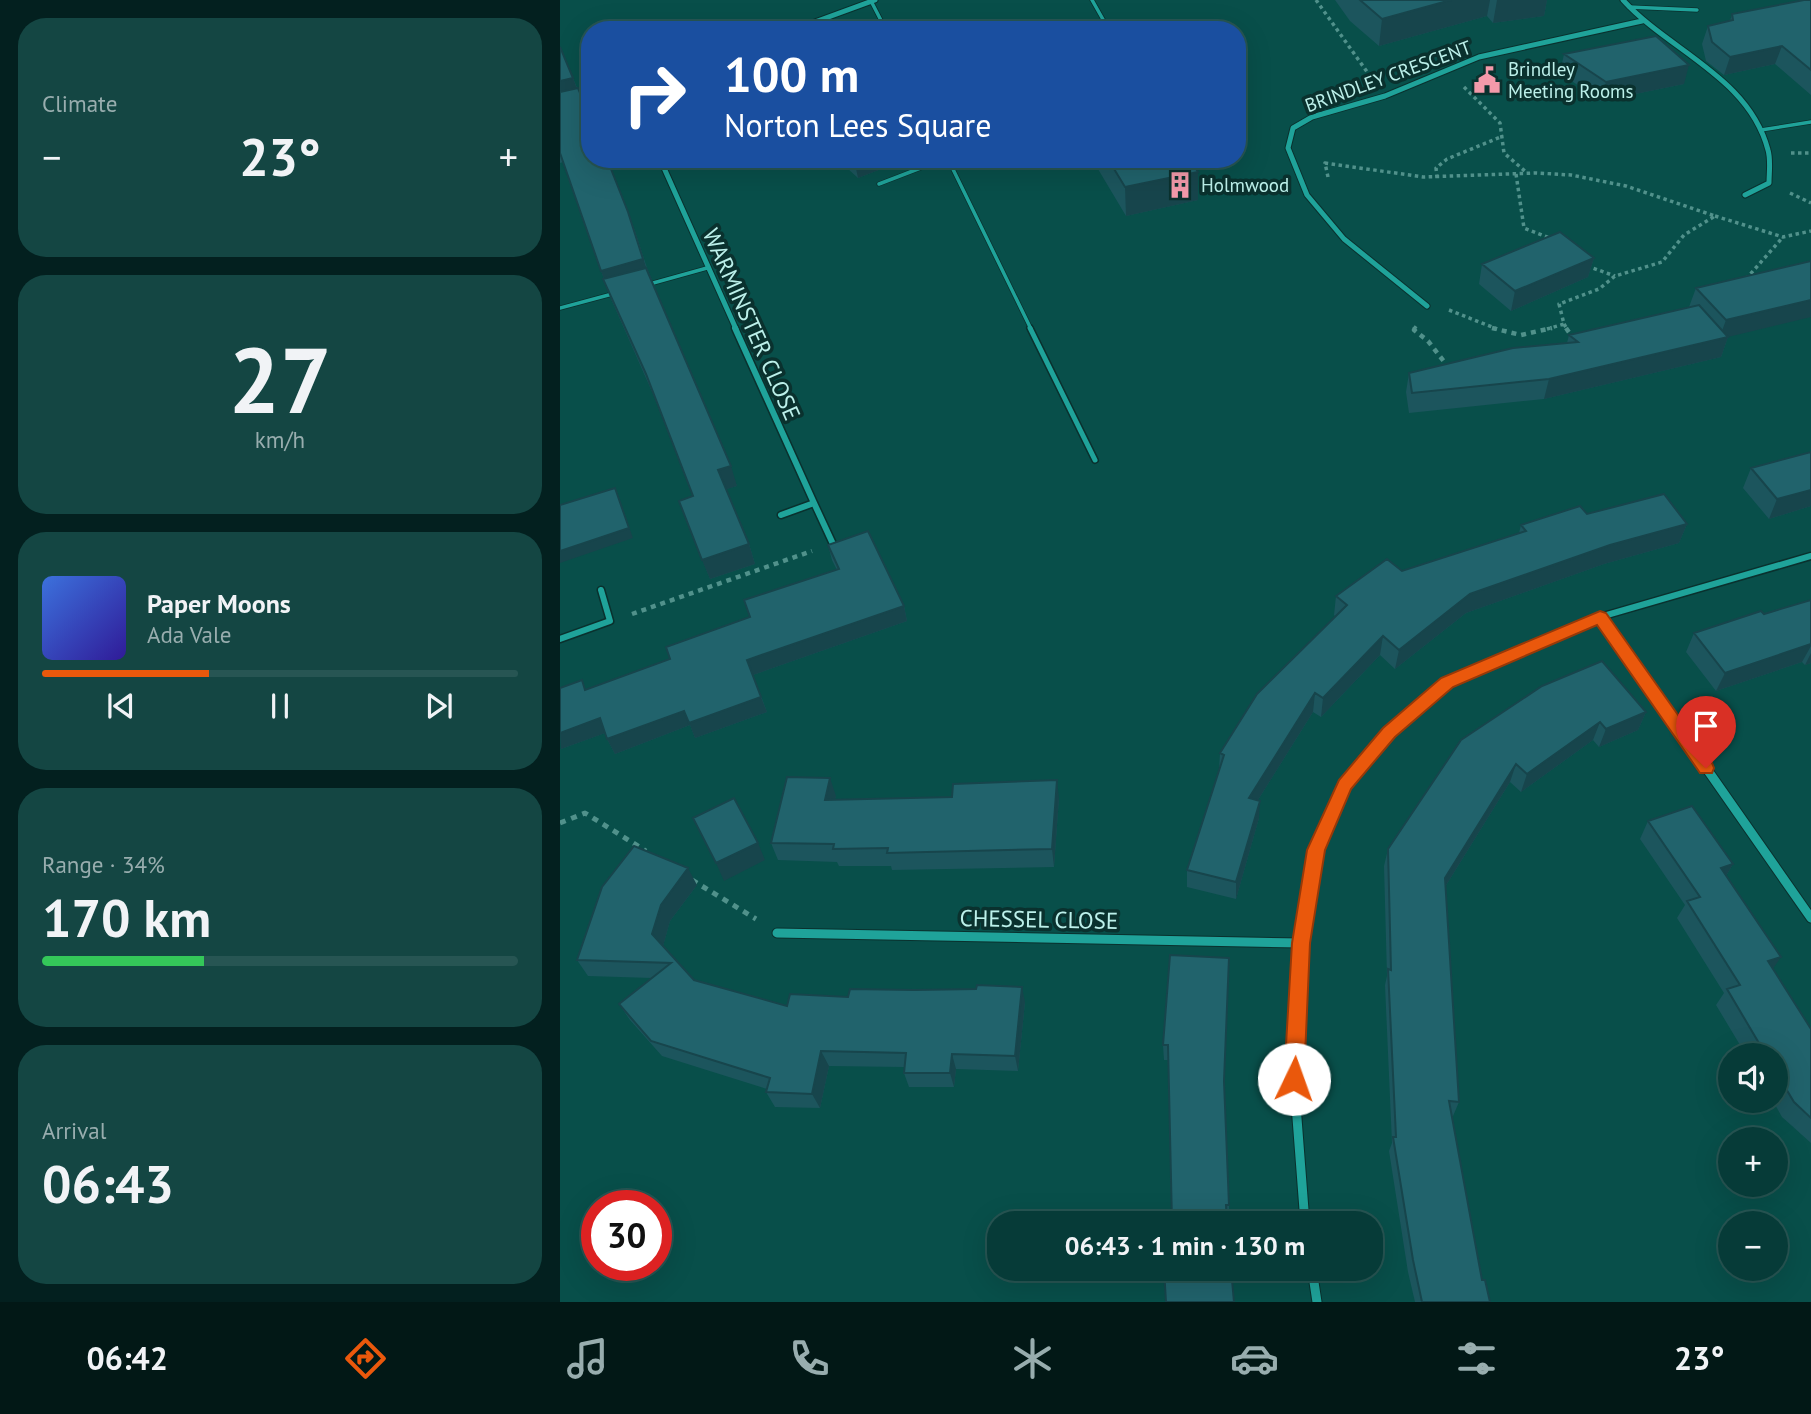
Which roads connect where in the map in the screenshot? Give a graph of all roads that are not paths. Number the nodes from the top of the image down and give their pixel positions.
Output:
1 (1092, 0) edge
2 (1623, 0) edge
3 (873, 1) edge
4 (1629, 7) junction
5 (1697, 10) dead end
6 (818, 21) edge
7 (882, 21) edge
8 (1104, 21) edge
9 (1642, 21) junction
10 (581, 102) edge
11 (560, 107) edge
12 (1811, 122) edge
13 (1761, 130) junction
14 (664, 168) edge
15 (922, 168) edge
16 (950, 168) edge
17 (879, 184) dead end
18 (1745, 195) dead end
19 (707, 268) junction
20 (640, 286) edge
21 (627, 290) edge
22 (1427, 306) road end
23 (560, 308) edge
24 (1095, 460) dead end
25 (814, 503) junction
26 (781, 515) dead end
27 (832, 544) edge
28 (1811, 556) edge
29 (601, 590) dead end
30 (1600, 617) junction
31 (560, 639) edge
32 (1811, 918) edge
33 (777, 933) road end
34 (1301, 943) junction
35 (1305, 1211) edge
36 (1313, 1281) edge
37 (1317, 1302) edge

1 - 8 lane
2 - 4 street
3 - 6 street
3 - 7 lane
4 - 5 lane
4 - 9 street
9 - 13 street
9 - 22 street, BRINDLEY CRESCENT
10 - 11 street
12 - 13 lane
13 - 18 street
14 - 19 street, WARMINSTER CLOSE
15 - 17 lane
16 - 24 lane
19 - 20 lane
19 - 25 street, WARMINSTER CLOSE
21 - 23 lane
25 - 26 street
25 - 27 street, WARMINSTER CLOSE
28 - 30 street
29 - 31 street
30 - 32 street
30 - 34 street
33 - 34 street, CHESSEL CLOSE
34 - 35 street
36 - 37 street

